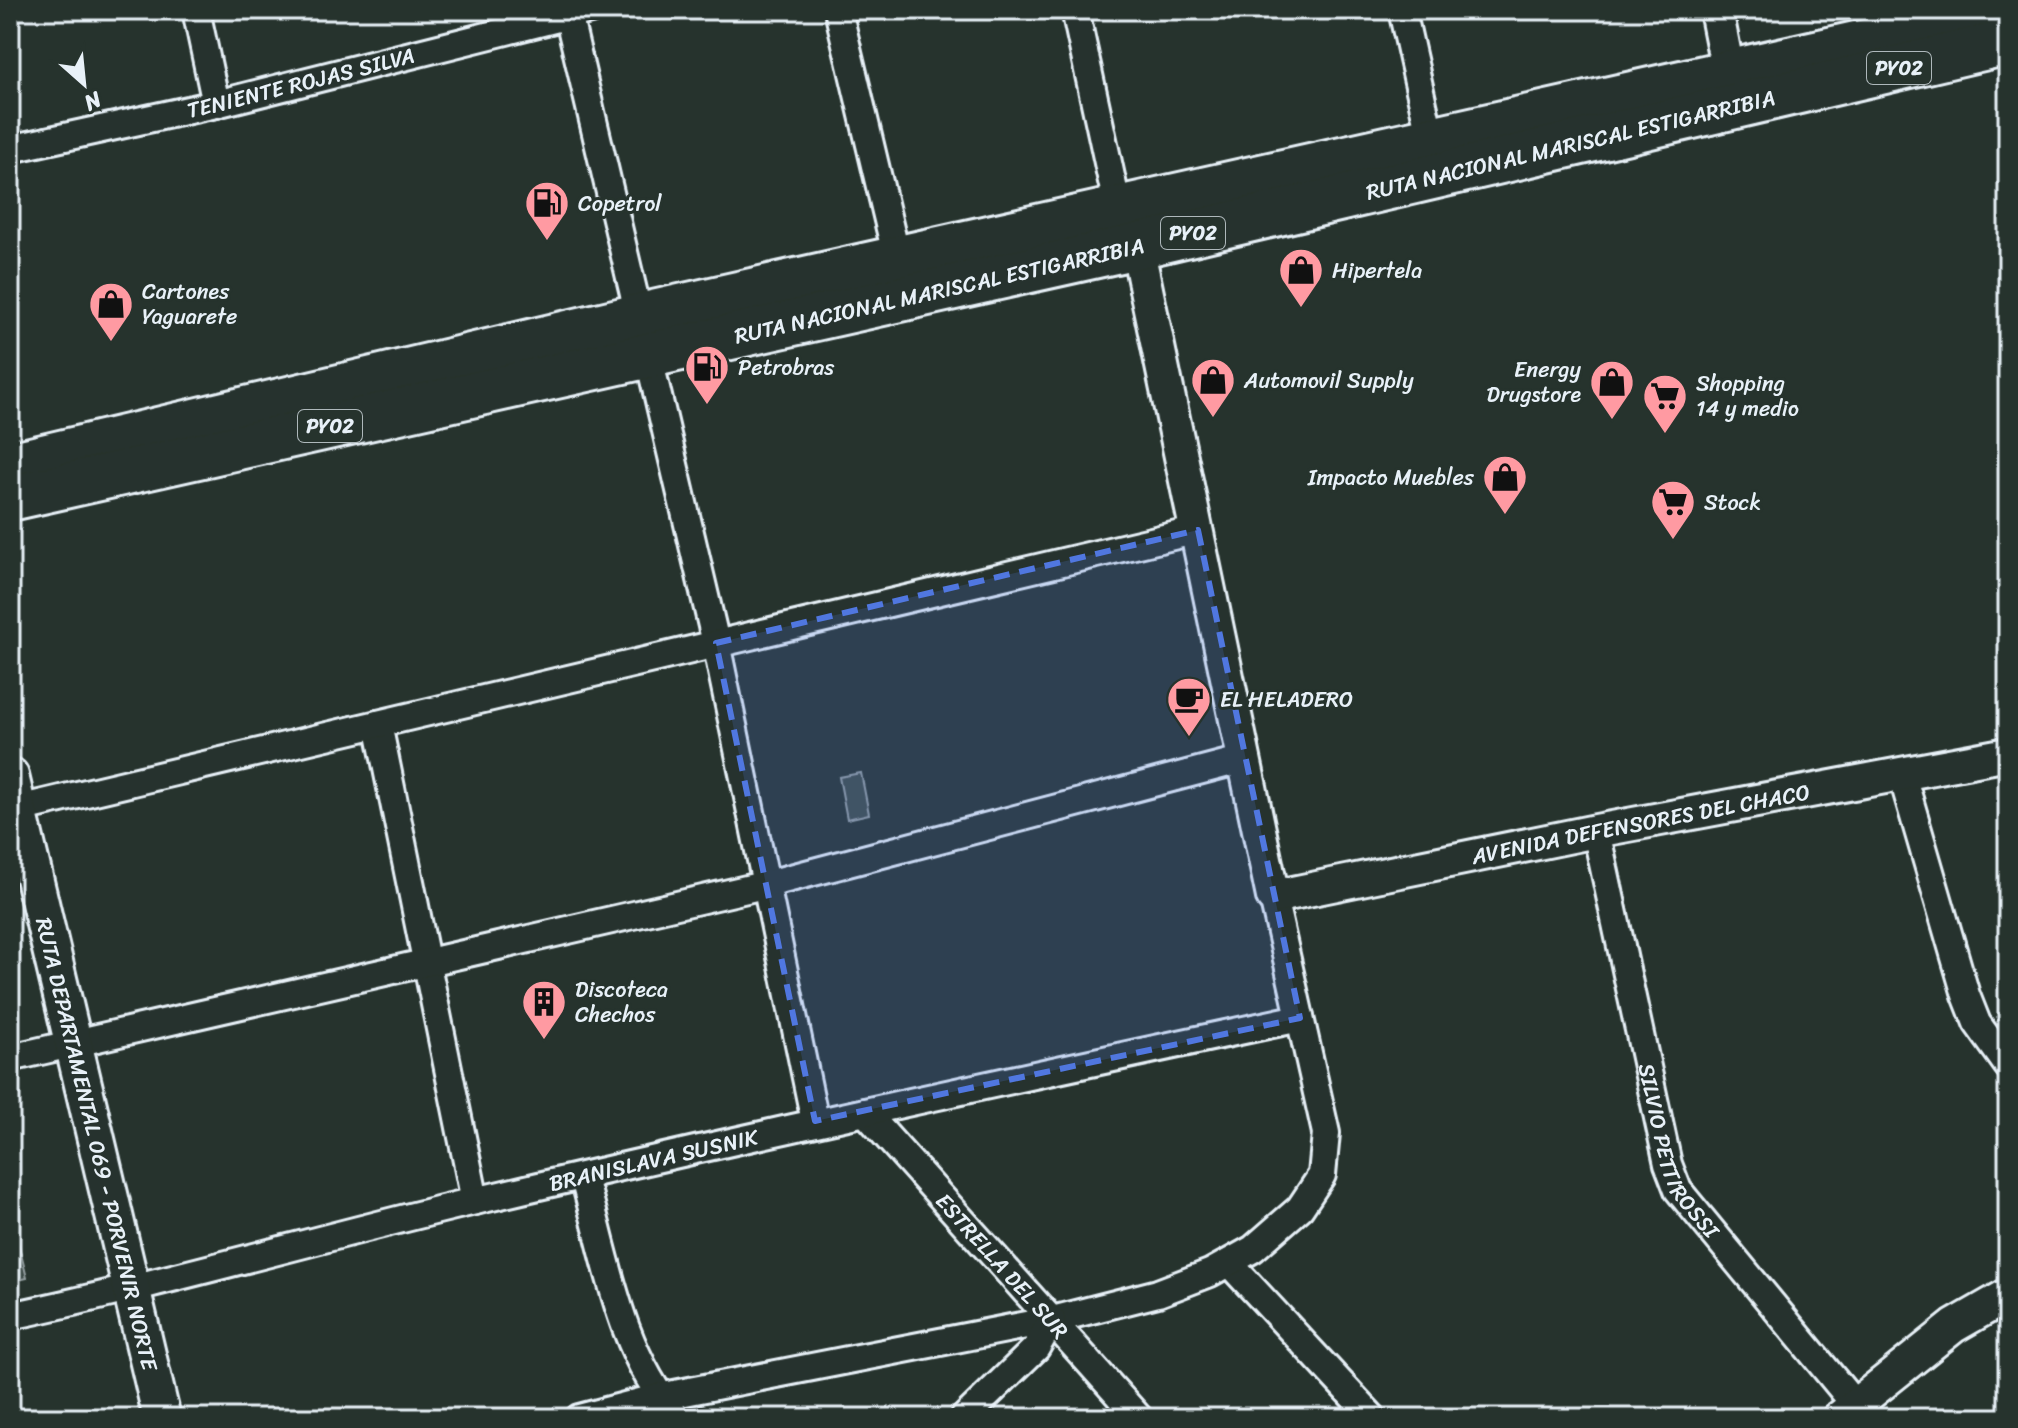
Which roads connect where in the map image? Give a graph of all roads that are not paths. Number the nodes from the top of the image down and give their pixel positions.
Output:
1 (196, 10) edge
2 (838, 10) edge
3 (1075, 10) edge
4 (1402, 10) edge
5 (1716, 10) edge
6 (575, 12) edge
7 (1990, 20) edge
8 (1732, 90) junction
9 (216, 104) junction
10 (1431, 140) junction
11 (10, 149) edge
12 (1128, 228) junction
13 (897, 258) junction
14 (643, 336) junction
15 (10, 465) edge
16 (10, 498) edge
17 (1198, 530) junction
18 (716, 643) junction
19 (378, 724) junction
20 (2008, 754) edge
21 (1244, 759) junction
22 (1902, 775) junction
23 (12, 798) edge
24 (1596, 831) junction
25 (764, 885) junction
26 (1273, 897) junction
27 (429, 962) junction
28 (1300, 1018) junction
29 (73, 1043) junction
30 (10, 1058) edge
31 (2008, 1066) edge
32 (865, 1112) junction
33 (815, 1121) junction
34 (584, 1178) junction
35 (475, 1201) junction
36 (1229, 1263) junction
37 (134, 1290) junction
38 (2008, 1295) edge
39 (10, 1316) edge
40 (1052, 1320) junction
41 (659, 1397) junction
42 (1853, 1414) edge
43 (162, 1418) edge
44 (579, 1418) edge
45 (677, 1418) edge
46 (964, 1418) edge
47 (1139, 1418) edge
48 (1373, 1418) edge

1 - 9 street
2 - 13 street
3 - 12 street
4 - 10 street
5 - 8 street
6 - 9 street, TENIENTE ROJAS SILVA
6 - 14 street
7 - 8 highway, RUTA NACIONAL MARISCAL ESTIGARRIBIA / PY02
8 - 10 highway, RUTA NACIONAL MARISCAL ESTIGARRIBIA / PY02
8 - 12 highway, RUTA NACIONAL MARISCAL ESTIGARRIBIA / PY02
9 - 11 street, TENIENTE ROJAS SILVA
10 - 12 highway, RUTA NACIONAL MARISCAL ESTIGARRIBIA / PY02
12 - 13 highway, RUTA NACIONAL MARISCAL ESTIGARRIBIA / PY02
12 - 14 highway, RUTA NACIONAL MARISCAL ESTIGARRIBIA / PY02
12 - 17 street
13 - 14 highway, RUTA NACIONAL MARISCAL ESTIGARRIBIA / PY02
14 - 15 highway, RUTA NACIONAL MARISCAL ESTIGARRIBIA / PY02
14 - 16 highway, RUTA NACIONAL MARISCAL ESTIGARRIBIA / PY02
14 - 18 street
17 - 18 street
17 - 21 street
18 - 19 street
18 - 25 street
19 - 23 street
19 - 27 street
20 - 22 street, AVENIDA DEFENSORES DEL CHACO
21 - 25 street
21 - 26 street
22 - 24 street, AVENIDA DEFENSORES DEL CHACO
22 - 31 street
23 - 29 main road, RUTA DEPARTAMENTAL 069 - PORVENIR NORTE
24 - 26 street, AVENIDA DEFENSORES DEL CHACO
24 - 42 street, SILVIO PETTIROSSI
25 - 27 street
25 - 33 street
26 - 28 street
27 - 29 street
27 - 35 street
28 - 32 street, BRANISLAVA SUSNIK
28 - 36 street
29 - 30 street
29 - 37 main road, RUTA DEPARTAMENTAL 069 - PORVENIR NORTE
32 - 33 street, BRANISLAVA SUSNIK
32 - 40 street, ESTRELLA DEL SUR
33 - 34 street, BRANISLAVA SUSNIK
34 - 35 street, BRANISLAVA SUSNIK
34 - 41 street
35 - 37 street, BRANISLAVA SUSNIK
36 - 40 street
36 - 48 street
37 - 39 street, BRANISLAVA SUSNIK
37 - 43 main road, RUTA DEPARTAMENTAL 069 - PORVENIR NORTE
38 - 42 street
40 - 41 street
40 - 46 street
40 - 47 street, ESTRELLA DEL SUR
41 - 44 street
41 - 45 street

